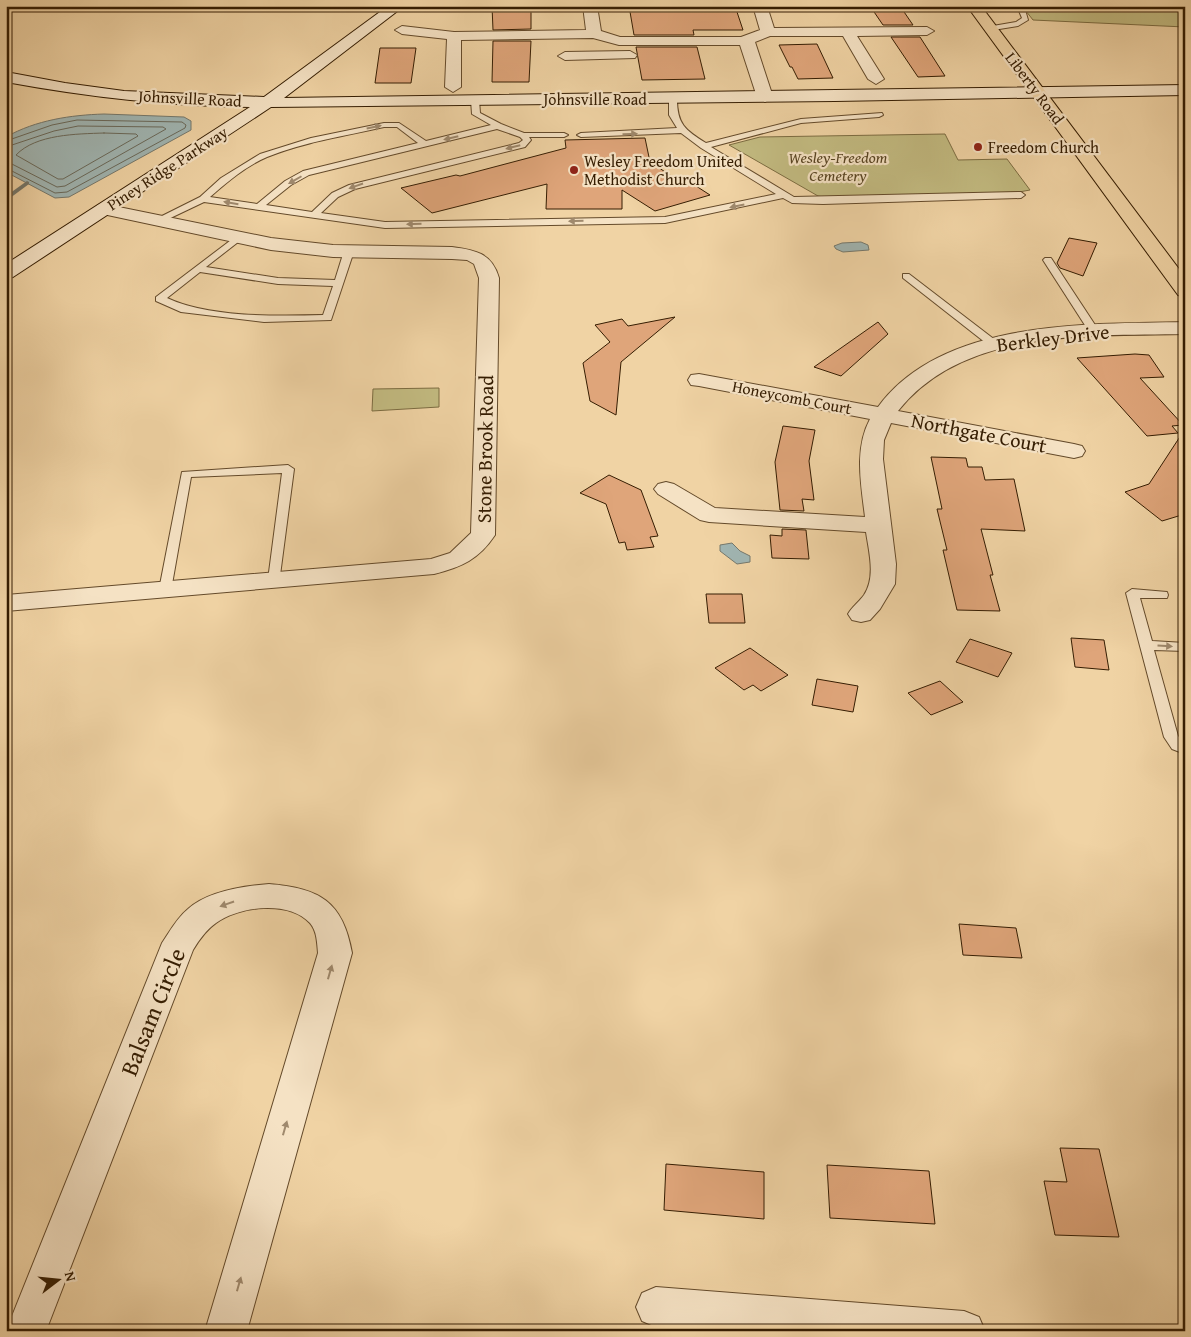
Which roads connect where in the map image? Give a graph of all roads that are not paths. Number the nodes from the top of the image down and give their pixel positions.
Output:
1 (14, 6) edge
2 (397, 6) edge
3 (590, 6) edge
4 (760, 6) edge
5 (974, 6) edge
6 (1020, 6) edge
7 (6, 8) edge
8 (990, 29) junction
9 (402, 30) dead end
10 (927, 31) dead end
11 (768, 32) junction
12 (848, 32) junction
13 (594, 34) junction
14 (454, 36) junction
15 (743, 41) junction
16 (642, 48) junction
17 (707, 54) dead end
18 (565, 56) dead end
19 (6, 77) edge
20 (876, 79) dead end
21 (453, 87) dead end
22 (1185, 90) edge
23 (1039, 94) junction
24 (765, 98) junction
25 (673, 99) junction
26 (475, 100) junction
27 (268, 102) junction
28 (879, 116) dead end
29 (498, 126) junction
30 (683, 130) junction
31 (581, 134) dead end
32 (523, 135) junction
33 (564, 135) dead end
34 (425, 144) junction
35 (704, 146) junction
36 (1021, 195) dead end
37 (785, 196) junction
38 (203, 198) junction
39 (257, 208) junction
40 (104, 209) junction
41 (314, 215) junction
42 (159, 220) junction
43 (239, 237) junction
44 (349, 251) junction
45 (1048, 260) dead end
46 (199, 269) junction
47 (6, 272) edge
48 (906, 276) dead end
49 (338, 283) junction
50 (1185, 291) edge
51 (1185, 328) edge
52 (1094, 330) junction
53 (995, 345) junction
54 (700, 380) dead end
55 (884, 415) junction
56 (1074, 451) dead end
57 (666, 490) dead end
58 (878, 525) junction
59 (274, 580) junction
60 (165, 590) junction
61 (1162, 595) dead end
62 (6, 603) edge
63 (861, 614) dead end
64 (1145, 645) junction
65 (1185, 647) edge
66 (1185, 749) edge
67 (656, 1307) dead end
68 (25, 1331) edge
69 (226, 1331) edge
70 (964, 1331) edge

1 - 7 street
2 - 27 street, Piney Ridge Parkway
3 - 13 street
4 - 11 street
5 - 8 main road, Liberty Road
6 - 8 lane
8 - 23 main road, Liberty Road
9 - 14 street
10 - 12 street
11 - 12 street
11 - 15 street
12 - 20 street
13 - 14 street
13 - 16 street
14 - 21 street
15 - 16 street
15 - 24 street
16 - 17 street
16 - 18 street
19 - 27 street, Johnsville Road
22 - 23 street, Johnsville Road
23 - 24 street, Johnsville Road
23 - 50 main road, Liberty Road
24 - 25 street, Johnsville Road
25 - 26 street, Johnsville Road
25 - 30 lane
26 - 27 street, Johnsville Road
26 - 29 lane
27 - 40 street, Piney Ridge Parkway
28 - 35 lane
29 - 32 lane
29 -> 34 lane
31 -> 30 lane
30 - 35 lane
32 - 33 lane
32 -> 41 lane
38 -> 34 lane
34 -> 39 lane
35 - 37 lane
36 - 37 lane
37 -> 41 lane
39 -> 38 lane
38 - 42 lane
39 - 41 lane
40 - 42 street, Stone Brook Road
40 - 47 street, Piney Ridge Parkway
42 - 43 street, Stone Brook Road
43 - 44 street, Stone Brook Road
43 - 46 lane
44 - 49 lane
44 - 59 street, Stone Brook Road
45 - 52 lane
46 - 49 lane
46 - 49 lane
48 - 53 lane
51 - 52 street, Berkley Drive
52 - 53 street, Berkley Drive
53 - 55 street, Berkley Drive
54 - 55 street, Honeycomb Court
55 - 56 street, Northgate Court
55 - 58 street, Berkley Drive
57 - 58 street
58 - 63 street, Berkley Drive
59 - 60 street, Stone Brook Road
59 - 60 lane
60 - 62 street, Stone Brook Road
61 - 64 lane
64 -> 65 lane
64 - 66 lane
67 - 70 street
69 -> 68 street, Balsam Circle

